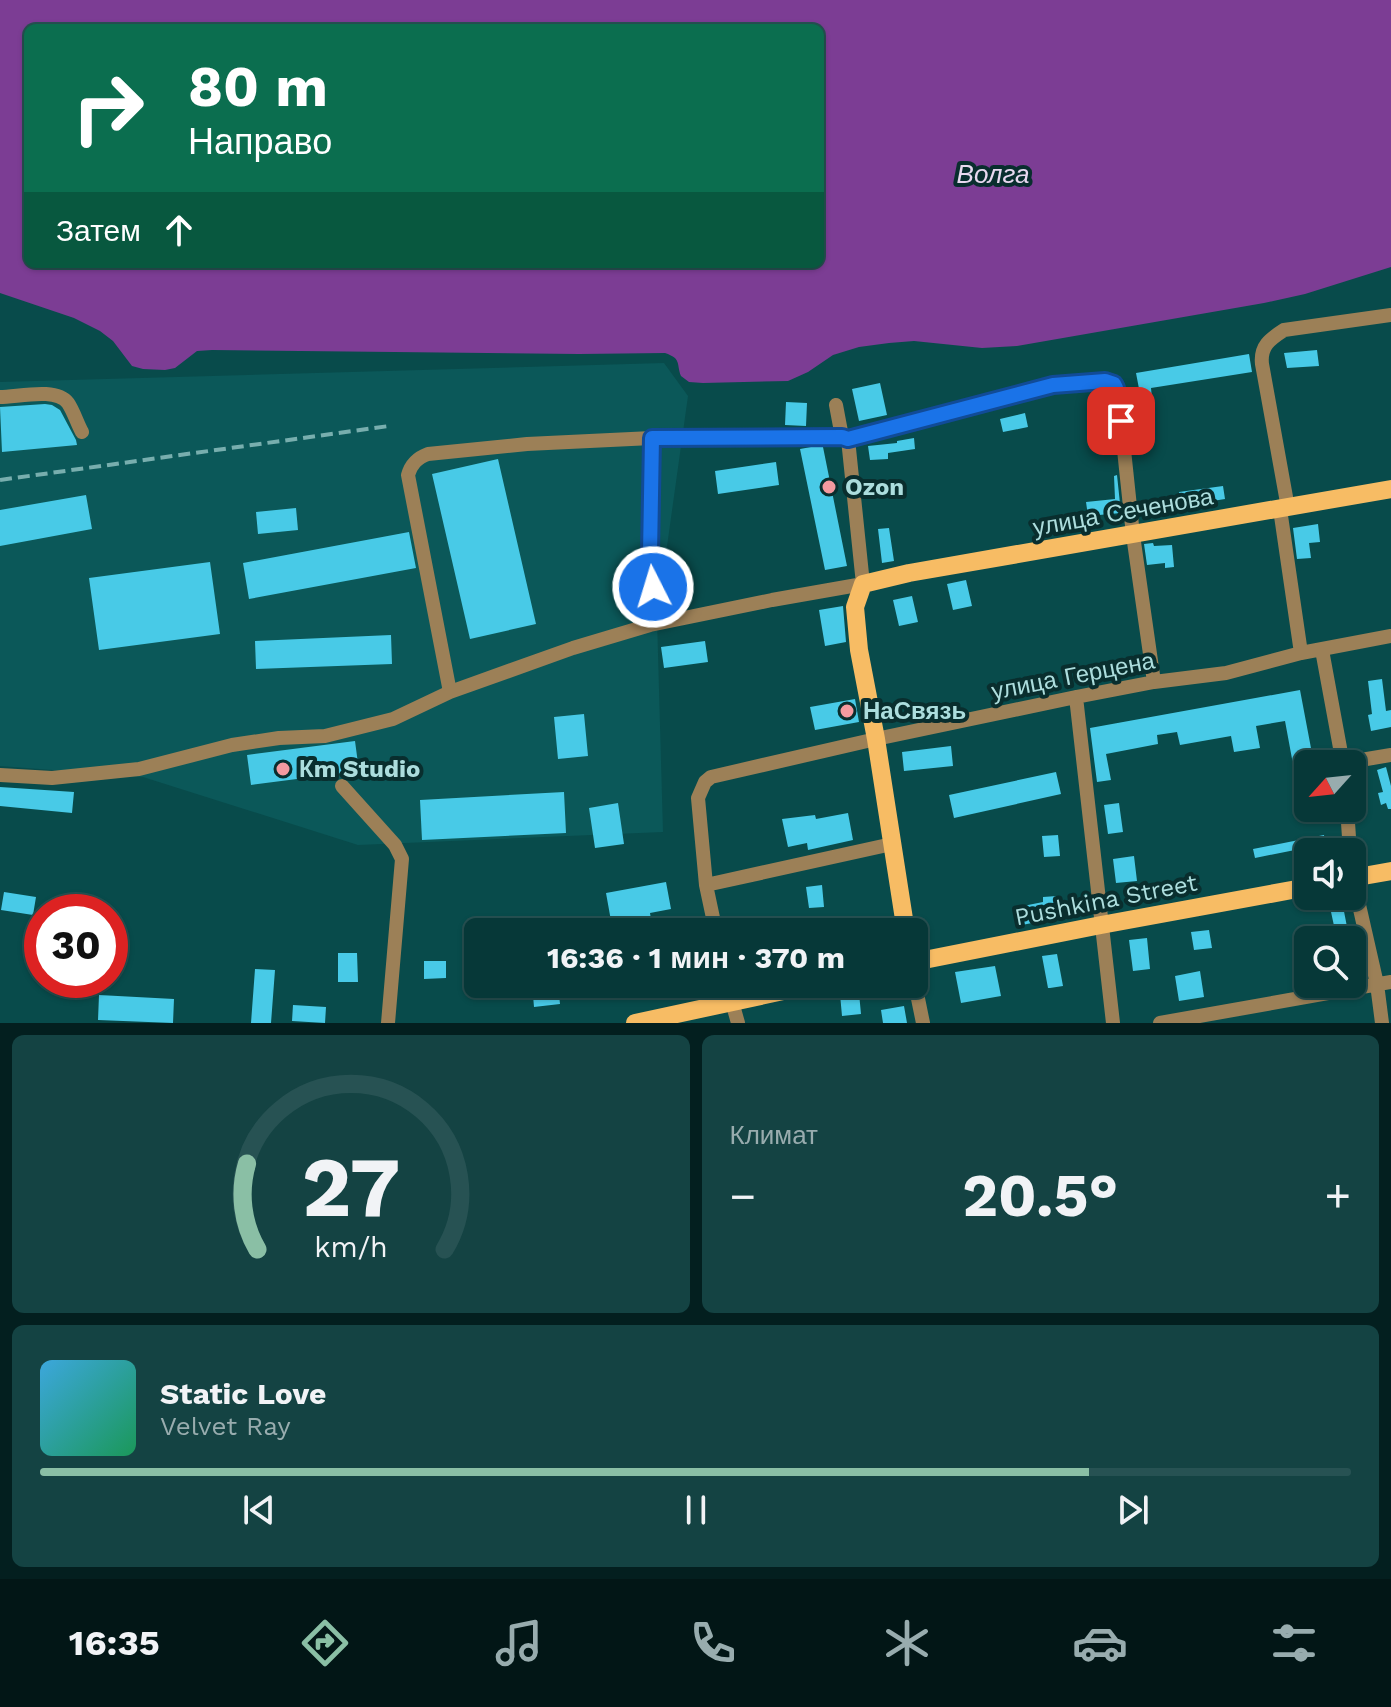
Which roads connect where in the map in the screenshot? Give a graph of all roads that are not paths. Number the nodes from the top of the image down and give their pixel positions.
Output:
1 (1391, 315) edge
2 (0, 397) edge
3 (836, 405) dead end
4 (82, 432) dead end
5 (652, 438) junction
6 (845, 438) junction
7 (1391, 489) edge
8 (1284, 509) junction
9 (1133, 535) junction
10 (863, 584) junction
11 (650, 625) junction
12 (1391, 636) edge
13 (1322, 650) junction
14 (1301, 653) junction
15 (1154, 682) junction
16 (450, 692) junction
17 (1076, 697) junction
18 (876, 739) junction
19 (1340, 750) edge
20 (1391, 755) edge
21 (1366, 760) edge
22 (0, 775) edge
23 (342, 786) dead end
24 (892, 844) junction
25 (1391, 871) edge
26 (1366, 875) edge
27 (706, 885) junction
28 (1294, 890) edge
29 (1362, 910) edge
30 (713, 918) edge
31 (904, 918) edge
32 (1101, 925) junction
33 (928, 959) edge
34 (1384, 983) edge
35 (730, 998) edge
36 (753, 998) edge
37 (918, 998) edge
38 (731, 1003) junction
39 (388, 1023) edge
40 (635, 1023) edge
41 (738, 1023) edge
42 (923, 1023) edge
43 (1113, 1023) edge
44 (1160, 1023) edge
45 (1382, 1023) edge

1 - 8 street
2 - 4 street
3 - 6 street
5 - 6 street
5 - 11 street
5 - 16 street
6 - 9 street
6 - 10 street
7 - 8 main road, улица Сеченова
8 - 9 main road, улица Сеченова
8 - 14 street
9 - 10 main road, улица Сеченова
9 - 15 street
10 - 11 street
10 - 18 main road
11 - 16 street
12 - 13 street, улица Герцена
13 - 14 street, улица Герцена
13 - 19 street
14 - 15 street, улица Герцена
15 - 17 street, улица Герцена
16 - 22 street
17 - 18 street, улица Герцена
17 - 32 street
18 - 24 main road
18 - 27 street, улица Герцена
20 - 21 street
23 - 39 street
24 - 27 street
24 - 31 main road
25 - 26 main road
27 - 30 street
28 - 32 main road, Pushkina Street
29 - 34 street
32 - 33 main road, Pushkina Street
32 - 43 street
34 - 44 street
34 - 45 street
35 - 38 street
36 - 38 main road
37 - 42 street
38 - 40 main road
38 - 41 street

